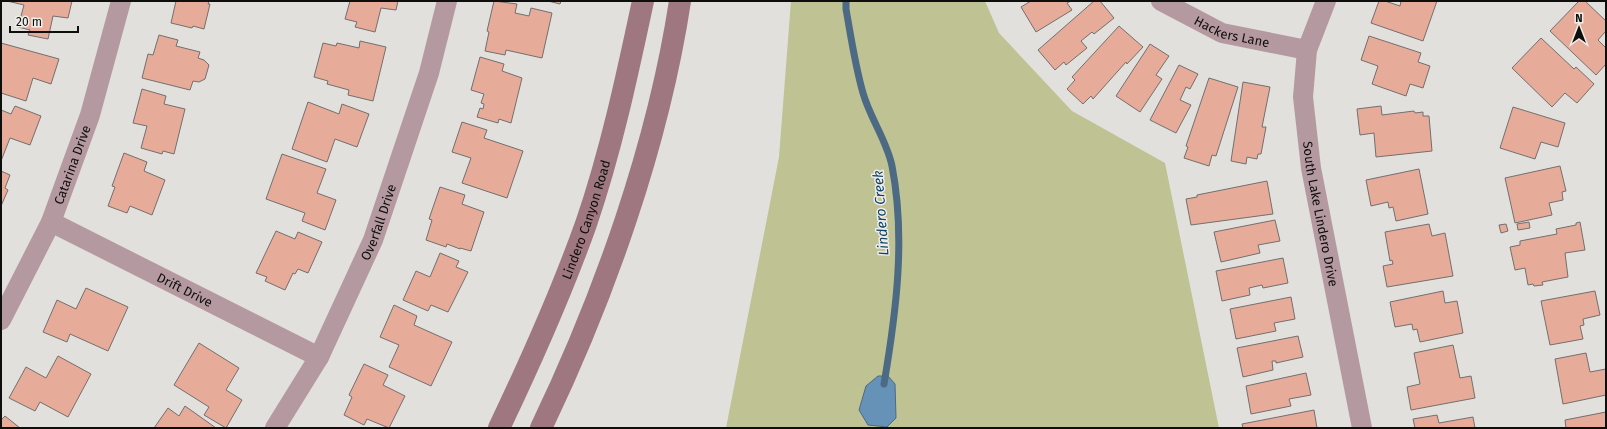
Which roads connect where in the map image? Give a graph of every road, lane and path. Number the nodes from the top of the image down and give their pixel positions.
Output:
1 (121, 1) edge
2 (447, 1) edge
3 (643, 1) edge
4 (680, 1) edge
5 (1161, 1) edge
6 (1326, 1) edge
7 (1307, 50) junction
8 (52, 222) junction
9 (1, 320) edge
10 (319, 356) junction
11 (275, 428) edge
12 (499, 428) edge
13 (541, 428) edge
14 (1362, 428) edge

1 - 8 street, Catarina Drive
2 - 10 street, Overfall Drive
3 - 12 main road, Lindero Canyon Road
4 - 13 main road
5 - 7 street, Hackers Lane
6 - 7 street, South Lake Lindero Drive
7 - 14 street, South Lake Lindero Drive
8 - 9 street, Catarina Drive
8 - 10 street, Drift Drive
10 - 11 street, Overfall Drive

